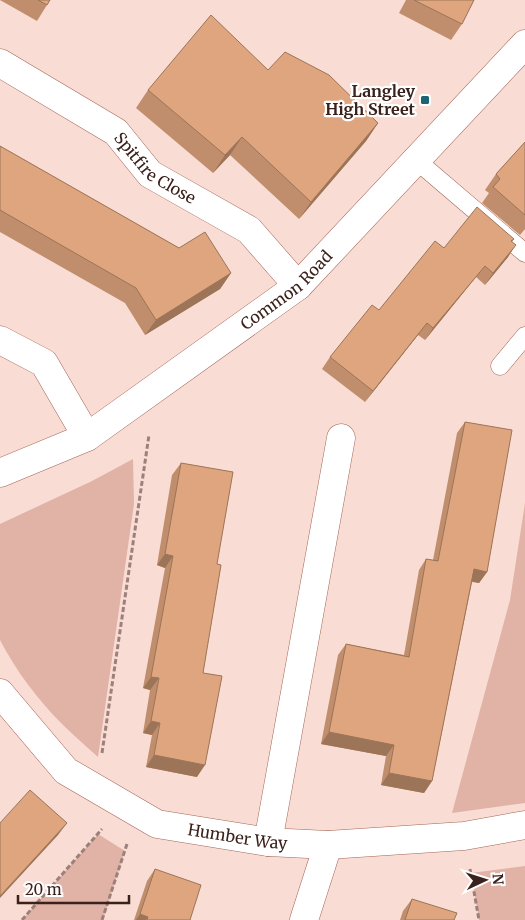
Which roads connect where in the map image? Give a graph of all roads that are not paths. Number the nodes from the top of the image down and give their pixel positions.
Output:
1 (525, 44) edge
2 (0, 63) edge
3 (416, 160) junction
4 (525, 253) edge
5 (298, 286) junction
6 (525, 336) edge
7 (0, 340) edge
8 (500, 366) dead end
9 (87, 436) junction
10 (341, 438) dead end
11 (0, 473) edge
12 (0, 693) edge
13 (525, 825) edge
14 (268, 842) junction
15 (328, 845) junction
16 (304, 920) edge

1 - 3 street, Common Road
2 - 5 street, Spitfire Close
3 - 4 lane
3 - 5 street, Common Road
5 - 9 street, Common Road
6 - 8 lane
7 - 9 street
9 - 11 street, Common Road
10 - 14 street
12 - 14 street, Humber Way
13 - 15 street, Humber Way
14 - 15 street, Humber Way
15 - 16 street

